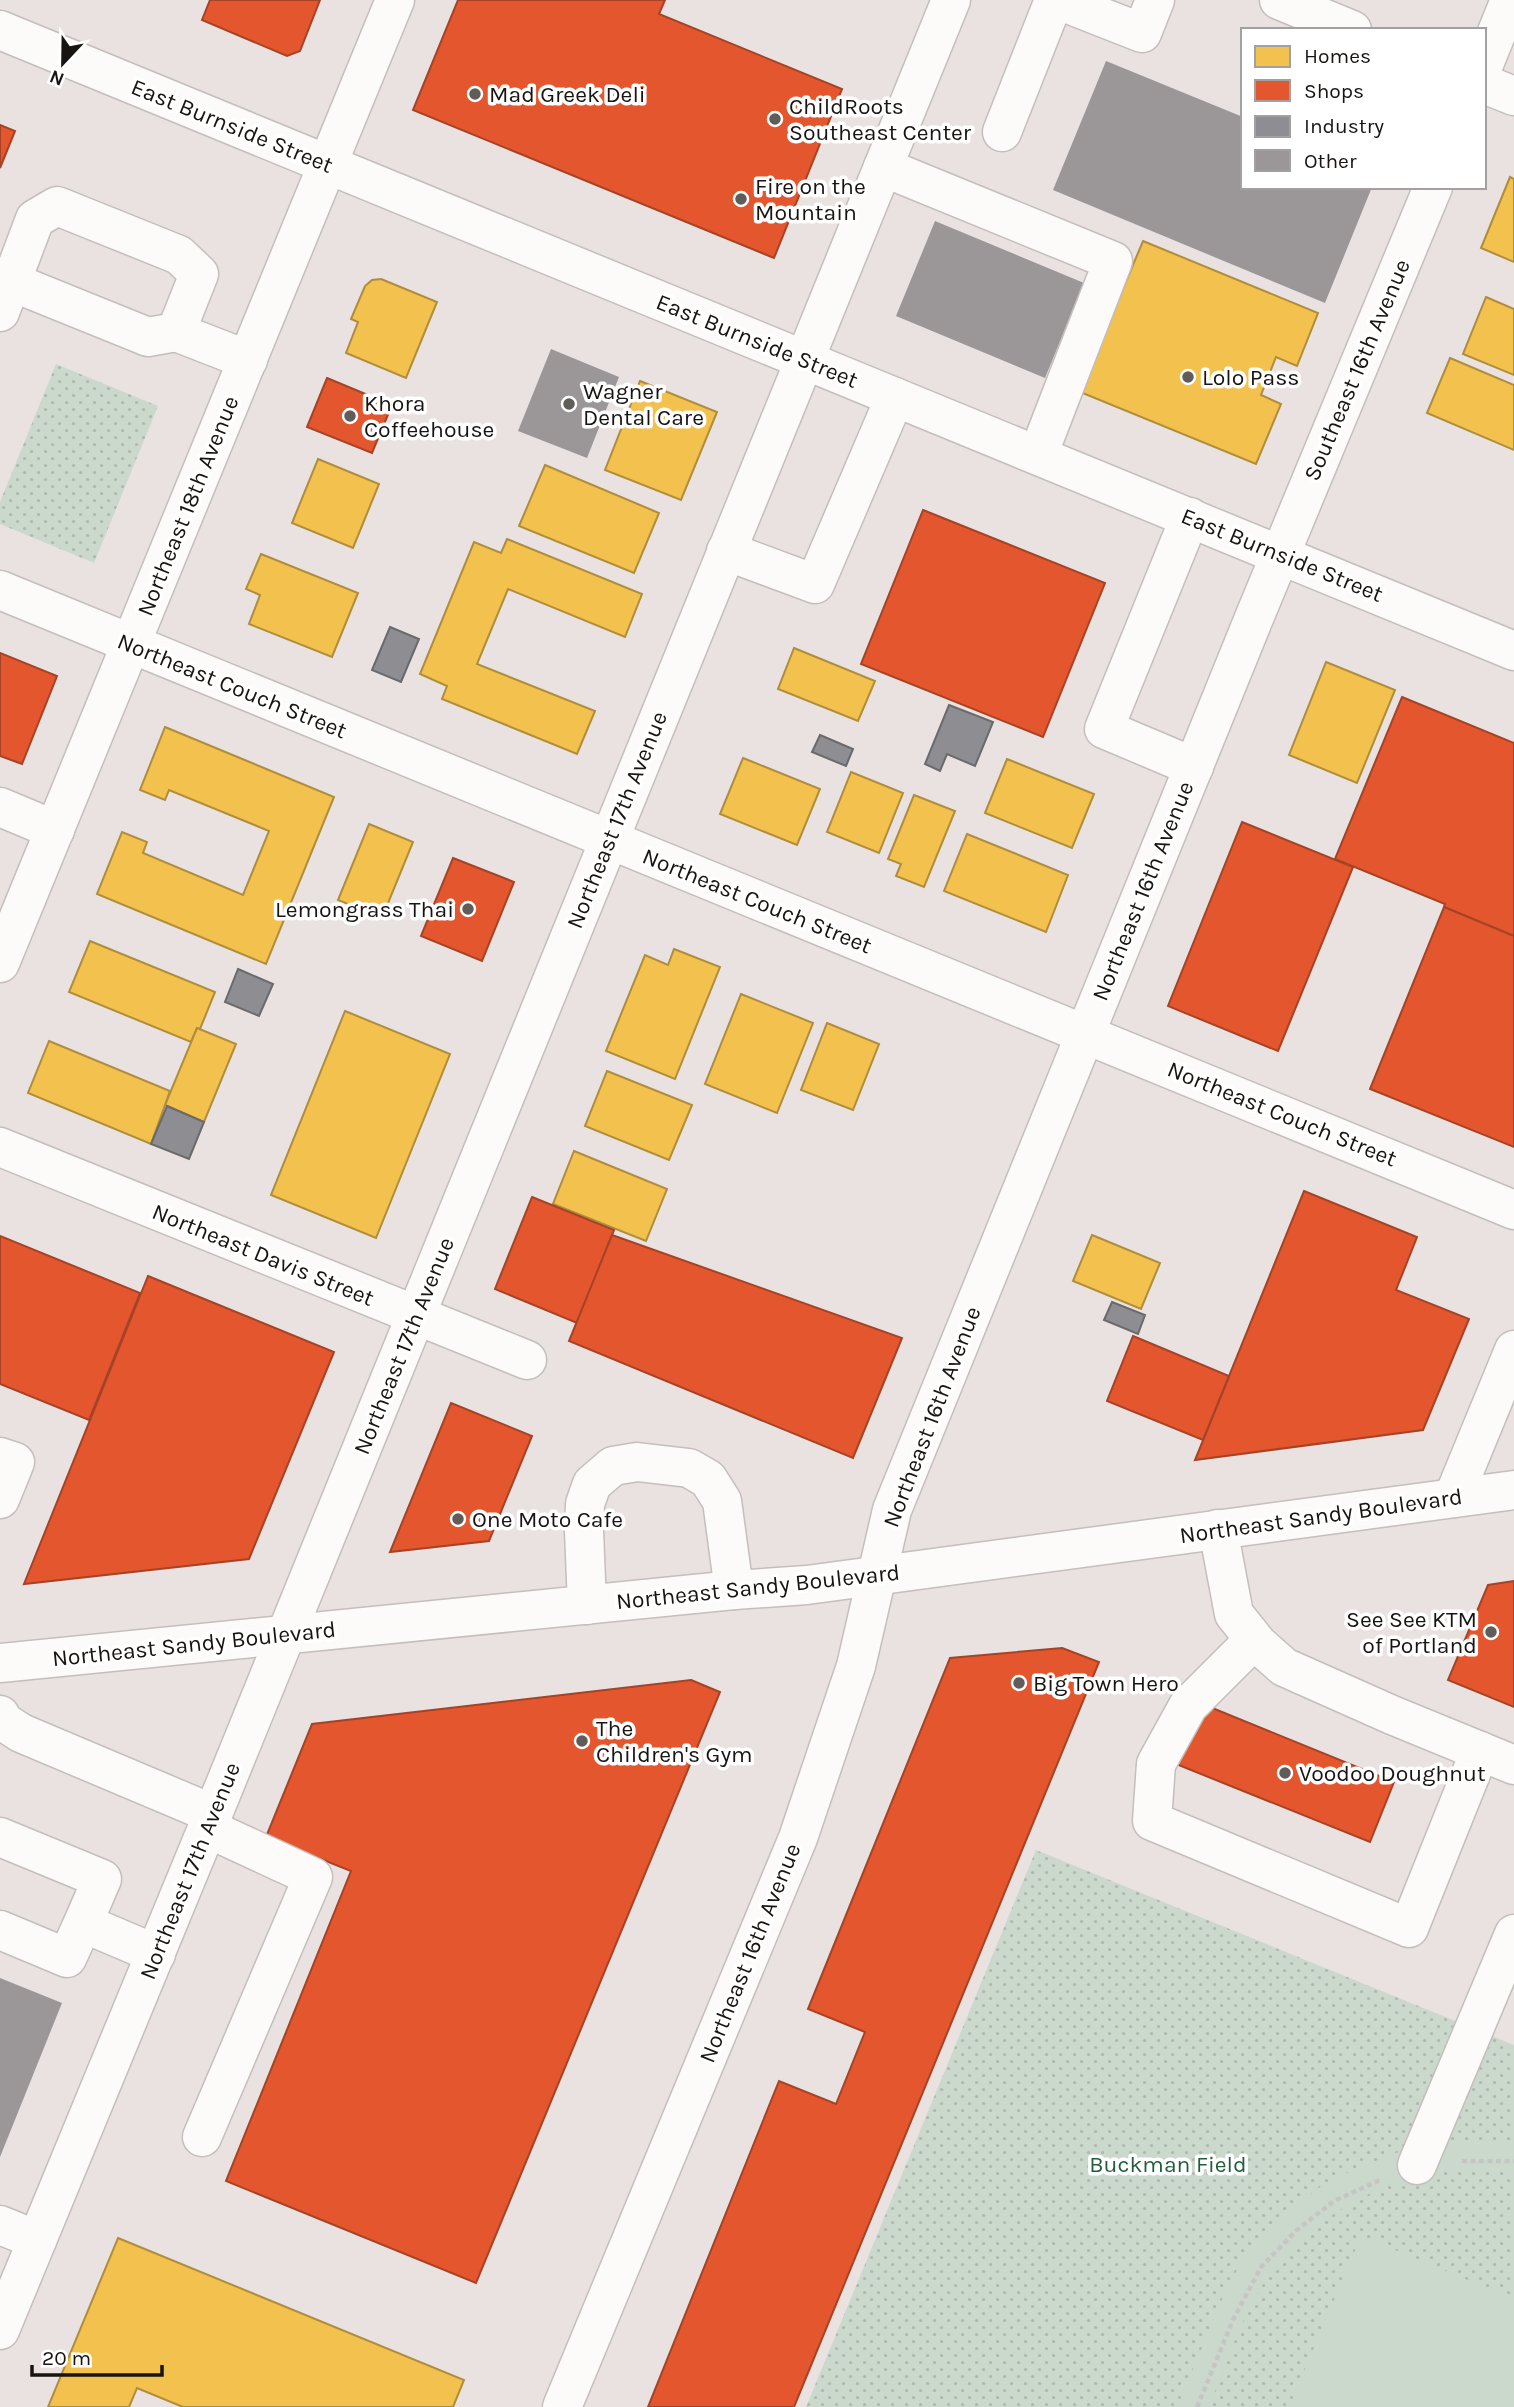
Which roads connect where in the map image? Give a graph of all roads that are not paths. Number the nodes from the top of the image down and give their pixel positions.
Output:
1 (395, 0) edge
2 (951, 0) edge
3 (1056, 0) edge
4 (1155, 0) edge
5 (1279, 0) edge
6 (1510, 0) edge
7 (1347, 28) edge
8 (0, 30) edge
9 (1486, 59) edge
10 (1486, 85) edge
11 (1514, 96) edge
12 (1002, 132) dead end
13 (327, 165) junction
14 (883, 167) junction
15 (1432, 189) edge
16 (6, 297) edge
17 (176, 332) junction
18 (248, 360) junction
19 (804, 361) junction
20 (895, 397) junction
21 (1038, 455) junction
22 (1190, 517) junction
23 (726, 551) junction
24 (1281, 553) junction
25 (0, 590) edge
26 (131, 644) junction
27 (1514, 651) edge
28 (1194, 767) junction
29 (0, 807) edge
30 (55, 830) junction
31 (608, 841) junction
32 (0, 963) edge
33 (1086, 1033) junction
34 (0, 1147) edge
35 (1514, 1210) edge
36 (416, 1317) junction
37 (1514, 1350) edge
38 (527, 1360) dead end
39 (0, 1457) edge
40 (1514, 1490) edge
41 (1453, 1498) junction
42 (0, 1499) edge
43 (1218, 1530) junction
44 (877, 1574) junction
45 (734, 1590) junction
46 (587, 1605) junction
47 (286, 1635) junction
48 (1254, 1640) junction
49 (0, 1663) edge
50 (0, 1715) edge
51 (1497, 1758) edge
52 (210, 1821) junction
53 (0, 1837) edge
54 (83, 1923) junction
55 (0, 1930) edge
56 (1514, 1934) edge
57 (156, 1954) junction
58 (202, 2137) dead end
59 (1417, 2165) road end
60 (0, 2225) edge
61 (37, 2240) junction
62 (0, 2330) edge
63 (562, 2407) edge

1 - 13 street, Northeast 18th Avenue
2 - 14 street, Northeast 17th Avenue
3 - 4 street
3 - 12 street
5 - 7 street
6 - 9 street
8 - 13 street, East Burnside Street
10 - 11 street
13 - 18 street, Northeast 18th Avenue
13 - 19 street, East Burnside Street
14 - 19 street, Northeast 17th Avenue
14 - 21 street
15 - 24 street, Southeast 16th Avenue
16 - 17 street
16 - 17 street
17 - 18 street
18 - 26 street, Northeast 18th Avenue
19 - 20 street, East Burnside Street
19 - 23 street, Northeast 17th Avenue
20 - 21 street, East Burnside Street
20 - 23 street
21 - 22 street, East Burnside Street
22 - 24 street, East Burnside Street
22 - 28 street
23 - 31 street, Northeast 17th Avenue
24 - 27 street, East Burnside Street
24 - 28 street, Northeast 16th Avenue
25 - 26 street, Northeast Couch Street
26 - 30 street, Northeast 18th Avenue
26 - 31 street, Northeast Couch Street
28 - 33 street, Northeast 16th Avenue
29 - 30 street
30 - 32 street, Northeast 18th Avenue
31 - 33 street, Northeast Couch Street
31 - 36 street, Northeast 17th Avenue
33 - 35 street, Northeast Couch Street
33 - 44 street, Northeast 16th Avenue
34 - 36 street, Northeast Davis Street
36 - 38 street, Northeast Davis Street
36 - 47 street, Northeast 17th Avenue
37 - 41 street
39 - 42 street
40 - 41 street, Northeast Sandy Boulevard
41 - 43 street, Northeast Sandy Boulevard
43 - 44 street, Northeast Sandy Boulevard
43 - 48 street
44 - 45 street, Northeast Sandy Boulevard
44 - 63 street, Northeast 16th Avenue
45 - 46 street, Northeast Sandy Boulevard
45 - 46 street
46 - 47 street, Northeast Sandy Boulevard
47 - 49 street, Northeast Sandy Boulevard
47 - 52 street, Northeast 17th Avenue
48 - 51 street
48 - 51 street
50 - 52 street
52 - 57 street, Northeast 17th Avenue
52 - 58 street
53 - 54 street
54 - 55 street
54 - 57 street
56 - 59 street
57 - 61 street, Northeast 17th Avenue
60 - 61 street
61 - 62 street, Northeast 17th Avenue

